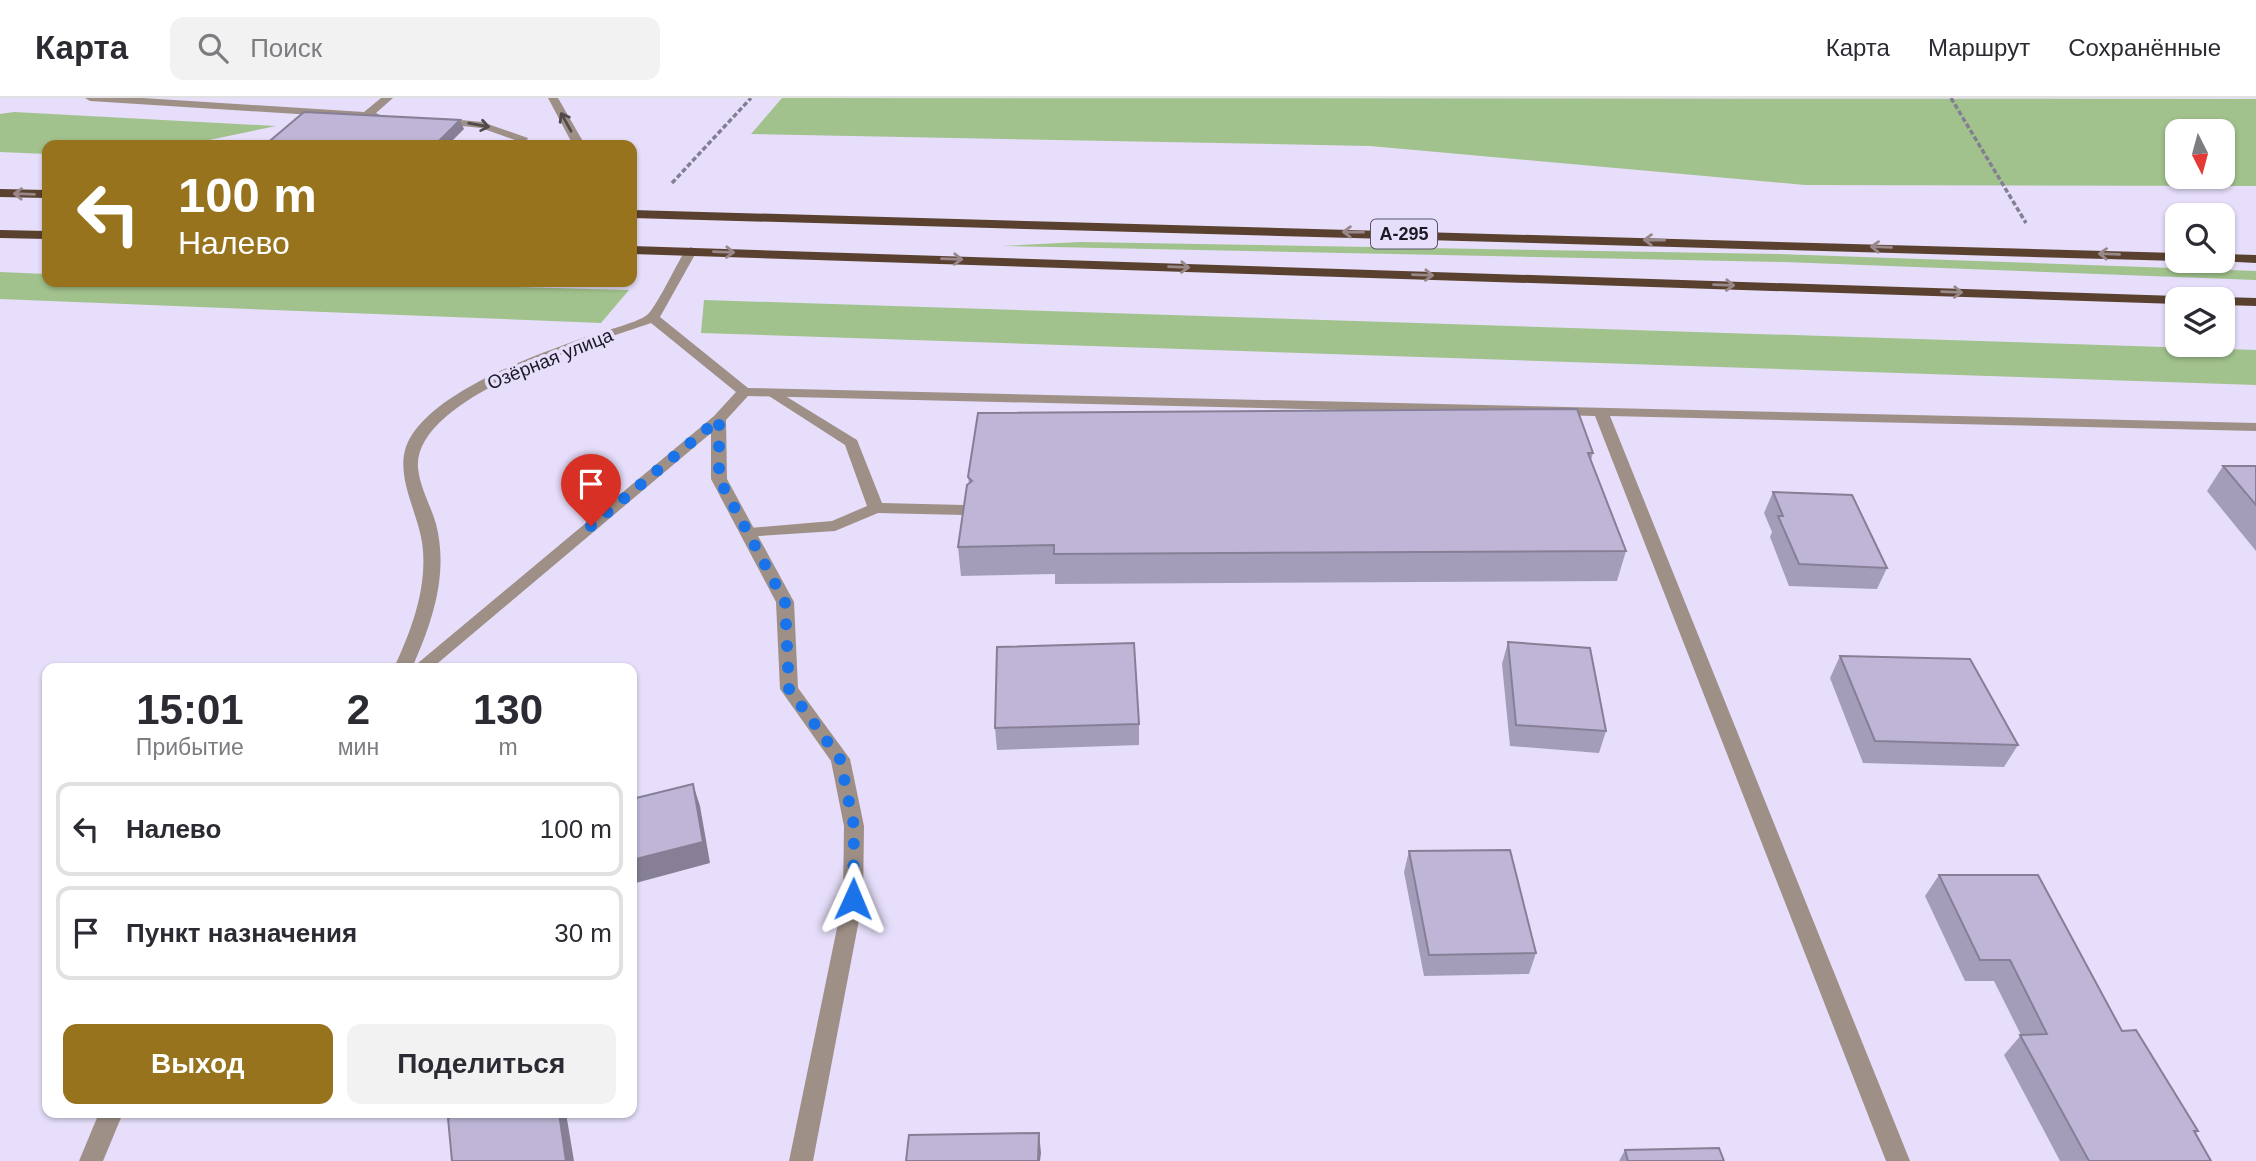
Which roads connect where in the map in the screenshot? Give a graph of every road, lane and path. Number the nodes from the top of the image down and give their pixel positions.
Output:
1 (90, 98) edge
2 (387, 98) edge
3 (553, 98) edge
4 (751, 98) edge
5 (1951, 98) edge
6 (366, 115) junction
7 (391, 117) edge
8 (430, 120) edge
9 (521, 140) edge
10 (576, 140) edge
11 (0, 193) edge
12 (42, 194) edge
13 (637, 210) edge
14 (637, 212) edge
15 (0, 234) edge
16 (42, 235) edge
17 (637, 250) edge
18 (691, 251) junction
19 (2044, 253) junction
20 (2165, 257) edge
21 (2235, 258) edge
22 (2256, 259) edge
23 (2165, 300) edge
24 (2235, 301) edge
25 (2256, 302) edge
26 (653, 318) junction
27 (744, 392) junction
28 (774, 393) junction
29 (1600, 411) junction
30 (719, 419) junction
31 (2256, 427) edge
32 (876, 508) junction
33 (964, 510) edge
34 (750, 533) junction
35 (405, 663) edge
36 (427, 663) edge
37 (109, 1118) edge
38 (91, 1161) edge
39 (801, 1161) edge
40 (1898, 1161) edge

1 - 6 street
2 - 6 street
10 -> 3 street
4 - 13 path
5 - 19 path
6 - 7 street
8 -> 9 street
12 -> 11 highway
19 -> 14 highway, А-295
15 - 16 highway
17 - 18 highway, А-295
18 -> 23 highway, А-295
18 - 26 street
20 -> 19 highway, А-295
21 - 22 highway
24 - 25 highway
26 - 27 street
26 - 35 street, Озёрная улица
27 - 28 street
27 - 30 street
28 - 29 street
28 - 32 street
29 - 31 street
29 - 40 street
30 - 34 street
30 - 36 street
32 - 33 street
32 - 34 street
34 - 39 street
37 - 38 street

